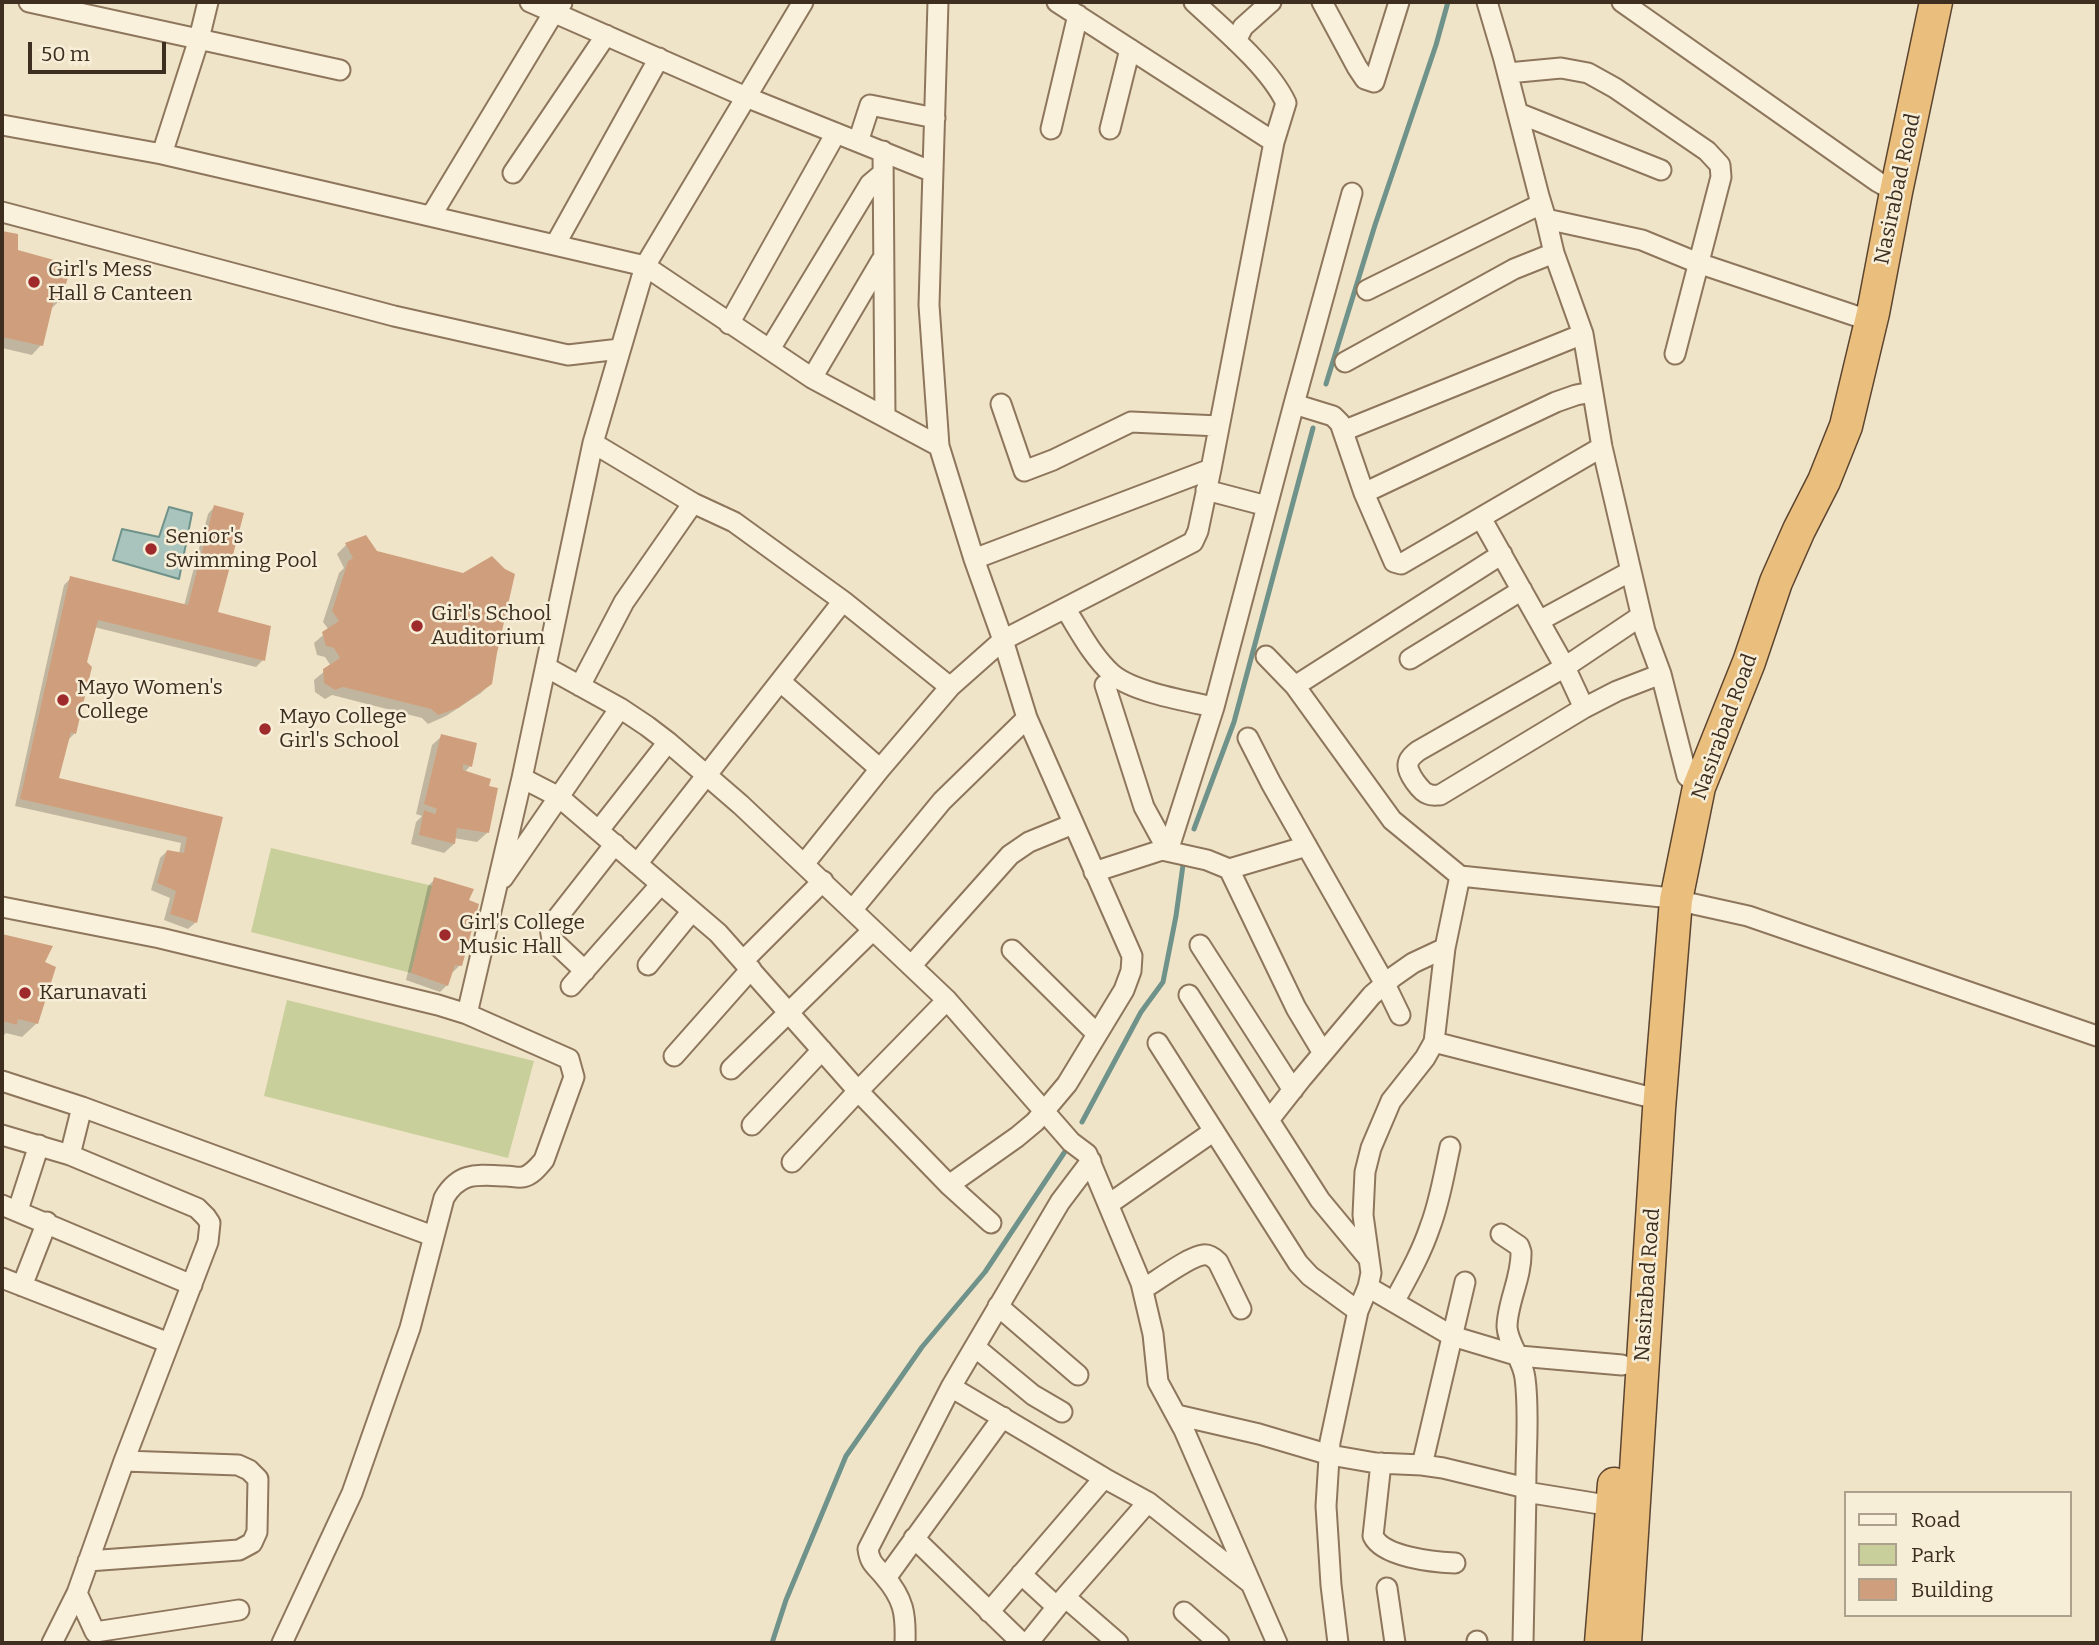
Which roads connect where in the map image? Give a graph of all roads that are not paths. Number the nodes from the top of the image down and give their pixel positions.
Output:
1 (29, 2) edge
2 (208, 2) edge
3 (530, 2) edge
4 (803, 2) edge
5 (938, 2) edge
6 (1057, 2) edge
7 (1194, 2) edge
8 (1270, 2) edge
9 (1322, 2) edge
10 (1399, 2) edge
11 (1487, 2) edge
12 (1622, 2) edge
13 (1918, 2) edge
14 (1936, 2) edge
15 (558, 7) edge
16 (1078, 15) junction
17 (606, 35) junction
18 (199, 39) junction
19 (1236, 41) junction
20 (1130, 49) junction
21 (659, 58) junction
22 (340, 70) dead end
23 (1507, 72) junction
24 (746, 97) junction
25 (1518, 113) junction
26 (934, 118) junction
27 (2, 125) edge
28 (1051, 129) dead end
29 (1110, 129) dead end
30 (836, 133) junction
31 (858, 142) junction
32 (1275, 142) junction
33 (883, 151) junction
34 (162, 154) junction
35 (1661, 170) dead end
36 (933, 172) junction
37 (513, 173) dead end
38 (883, 173) junction
39 (1887, 187) junction
40 (1352, 193) dead end
41 (1544, 211) junction
42 (2, 212) edge
43 (431, 216) junction
44 (555, 246) junction
45 (1554, 253) junction
46 (882, 259) junction
47 (1698, 263) junction
48 (645, 266) junction
49 (1367, 290) dead end
50 (1856, 316) junction
51 (729, 324) junction
52 (1583, 334) junction
53 (621, 349) junction
54 (770, 349) junction
55 (1675, 354) dead end
56 (1345, 362) dead end
57 (812, 378) junction
58 (1592, 392) junction
59 (1001, 404) dead end
60 (1299, 406) junction
61 (885, 417) junction
62 (1338, 424) junction
63 (1838, 425) junction
64 (1219, 426) junction
65 (593, 443) junction
66 (939, 446) junction
67 (1602, 447) junction
68 (1211, 469) junction
69 (1206, 490) junction
70 (1364, 493) junction
71 (693, 503) junction
72 (1267, 506) junction
73 (1481, 518) junction
74 (1502, 554) junction
75 (974, 559) junction
76 (1631, 571) junction
77 (1522, 590) junction
78 (843, 601) junction
79 (1065, 608) junction
80 (1641, 616) junction
81 (1539, 621) junction
82 (1003, 640) junction
83 (1266, 656) dead end
84 (1410, 659) dead end
85 (546, 667) junction
86 (1565, 667) junction
87 (1661, 674) junction
88 (781, 682) junction
89 (1105, 685) dead end
90 (580, 686) junction
91 (1295, 686) junction
92 (950, 687) junction
93 (1214, 707) junction
94 (620, 708) junction
95 (1584, 708) junction
96 (1027, 718) junction
97 (1248, 738) dead end
98 (668, 742) junction
99 (880, 769) junction
100 (707, 776) junction
101 (522, 778) junction
102 (1693, 781) junction
103 (559, 797) junction
104 (1073, 824) junction
105 (598, 830) junction
106 (615, 844) junction
107 (1307, 846) junction
108 (1173, 852) junction
109 (637, 864) junction
110 (804, 864) junction
111 (1230, 869) junction
112 (1094, 872) junction
113 (1460, 876) junction
114 (823, 881) junction
115 (661, 884) junction
116 (496, 887) junction
117 (1669, 899) junction
118 (2, 906) edge
119 (853, 909) junction
120 (692, 911) junction
121 (873, 930) junction
122 (1200, 945) dead end
123 (1445, 948) junction
124 (1012, 950) dead end
125 (648, 965) dead end
126 (747, 965) junction
127 (911, 966) junction
128 (585, 971) junction
129 (1385, 984) junction
130 (571, 986) dead end
131 (1189, 995) dead end
132 (947, 1000) junction
133 (788, 1012) junction
134 (467, 1014) junction
135 (1400, 1015) dead end
136 (1097, 1034) junction
137 (2097, 1036) edge
138 (1434, 1042) junction
139 (1158, 1043) dead end
140 (822, 1050) junction
141 (1322, 1053) junction
142 (674, 1056) dead end
143 (731, 1069) dead end
144 (2, 1081) edge
145 (1293, 1090) junction
146 (859, 1091) junction
147 (1645, 1096) junction
148 (82, 1107) junction
149 (1045, 1111) junction
150 (1269, 1120) junction
151 (752, 1125) dead end
152 (1214, 1131) junction
153 (2, 1135) edge
154 (39, 1144) junction
155 (1450, 1147) dead end
156 (70, 1155) junction
157 (1089, 1158) junction
158 (792, 1162) dead end
159 (950, 1185) junction
160 (1109, 1204) junction
161 (10, 1207) edge
162 (47, 1222) junction
163 (991, 1223) dead end
164 (1501, 1234) dead end
165 (433, 1236) junction
166 (1370, 1260) junction
167 (2, 1278) edge
168 (1465, 1282) dead end
169 (192, 1285) junction
170 (22, 1286) junction
171 (1368, 1287) junction
172 (1143, 1289) junction
173 (1394, 1302) junction
174 (998, 1306) junction
175 (1241, 1309) dead end
176 (1358, 1311) junction
177 (1452, 1336) junction
178 (169, 1343) junction
179 (975, 1347) junction
180 (1519, 1356) junction
181 (1622, 1365) junction
182 (1078, 1375) dead end
183 (951, 1387) junction
184 (1062, 1412) dead end
185 (1177, 1415) junction
186 (1003, 1417) junction
187 (1329, 1455) junction
188 (124, 1461) junction
189 (1381, 1463) junction
190 (1422, 1465) junction
191 (1104, 1478) junction
192 (1526, 1490) junction
193 (1148, 1502) junction
194 (1612, 1506) junction
195 (914, 1538) junction
196 (88, 1560) junction
197 (1455, 1563) dead end
198 (1021, 1574) junction
199 (886, 1578) junction
200 (1253, 1585) junction
201 (1387, 1588) dead end
202 (77, 1593) junction
203 (1061, 1602) junction
204 (239, 1610) dead end
205 (989, 1612) junction
206 (1184, 1612) dead end
207 (905, 1636) edge
208 (102, 1638) edge
209 (52, 1643) edge
210 (282, 1643) edge
211 (919, 1643) edge
212 (1021, 1643) edge
213 (1028, 1643) edge
214 (1118, 1643) edge
215 (1219, 1643) edge
216 (1277, 1643) edge
217 (1338, 1643) edge
218 (1395, 1643) edge
219 (1523, 1643) edge
220 (1601, 1643) edge
221 (1625, 1643) edge

1 - 18 street
2 - 18 street
3 - 15 street
4 - 24 street
5 - 26 street
6 - 16 street
7 - 19 street
8 - 19 street
9 - 10 street
11 - 23 street
12 - 39 street
13 - 39 highway, Nasirabad Road
14 - 39 highway, Nasirabad Road
15 - 17 street
15 - 43 street
16 - 20 street
16 - 28 street
17 - 21 street
17 - 37 street
18 - 22 street
18 - 34 street
19 - 32 street
20 - 29 street
20 - 32 street
21 - 24 street
21 - 44 street
23 - 25 street
23 - 47 street
24 - 30 street
24 - 48 street
25 - 35 street
25 - 41 street
26 - 31 street
26 - 36 street
27 - 34 street
30 - 31 street
30 - 51 street
31 - 33 street
32 - 64 street
33 - 36 street
33 - 38 street
34 - 43 street
36 - 66 street
38 - 46 street
38 - 54 street
39 - 50 highway, Nasirabad Road
39 - 63 highway, Nasirabad Road
40 - 60 street
41 - 45 street
41 - 47 street
41 - 49 street
42 - 53 street
43 - 44 street
44 - 48 street
45 - 52 street
45 - 56 street
46 - 57 street
46 - 61 street
47 - 50 street
47 - 55 street
48 - 51 street
48 - 53 street
50 - 63 highway, Nasirabad Road
51 - 54 street
52 - 58 street
52 - 62 street
53 - 65 street
54 - 57 street
57 - 61 street
58 - 67 street
58 - 70 street
59 - 64 street
60 - 62 street
60 - 72 street
61 - 66 street
62 - 70 street
63 - 102 highway, Nasirabad Road
64 - 68 street
65 - 71 street
65 - 85 street
66 - 75 street
67 - 73 street
67 - 76 street
68 - 69 street
68 - 75 street
69 - 72 street
69 - 79 street
70 - 73 street
71 - 78 street
71 - 90 street
72 - 93 street
73 - 74 street
74 - 77 street
74 - 91 street
75 - 82 street
76 - 80 street
76 - 81 street
77 - 81 street
77 - 84 street
78 - 88 street
78 - 92 street
79 - 82 street
79 - 93 street
80 - 86 street
80 - 87 street
81 - 86 street
82 - 92 street
82 - 96 street
83 - 91 street
85 - 90 street
85 - 101 street
86 - 95 street
86 - 95 street
87 - 95 street
87 - 102 street
88 - 99 street
88 - 100 street
89 - 108 street
90 - 94 street
91 - 113 street
92 - 99 street
93 - 108 street
94 - 98 street
94 - 103 street
96 - 104 street
96 - 119 street
97 - 107 street
98 - 100 street
98 - 105 street
99 - 110 street
100 - 109 street
100 - 110 street
101 - 103 street
101 - 116 street
102 - 117 highway, Nasirabad Road
103 - 105 street
103 - 116 street
104 - 112 street
104 - 127 street
105 - 106 street
106 - 109 street
106 - 128 street
107 - 111 street
107 - 129 street
108 - 111 street
108 - 112 street
109 - 115 street
110 - 114 street
111 - 141 street
112 - 136 street
113 - 117 street
113 - 123 street
114 - 119 street
114 - 126 street
115 - 120 street
115 - 128 street
116 - 134 street
117 - 137 street
117 - 147 highway, Nasirabad Road
117 - 221 highway, Nasirabad Road
118 - 134 street
119 - 121 street
120 - 125 street
120 - 126 street
121 - 127 street
121 - 133 street
122 - 145 street
123 - 129 street
123 - 138 street
124 - 136 street
126 - 133 street
126 - 142 street
127 - 132 street
128 - 130 street
129 - 135 street
129 - 141 street
131 - 150 street
132 - 146 street
132 - 149 street
133 - 140 street
133 - 143 street
134 - 165 street
136 - 149 street
138 - 147 street
138 - 166 street
139 - 152 street
140 - 146 street
140 - 151 street
141 - 145 street
144 - 148 street
145 - 150 street
146 - 158 street
146 - 159 street
147 - 181 highway, Nasirabad Road
148 - 156 street
148 - 165 street
149 - 157 street
149 - 159 street
150 - 166 street
152 - 160 street
152 - 176 street
153 - 154 street
154 - 156 street
154 - 161 street
155 - 173 street
156 - 169 street
157 - 160 street
157 - 174 street
159 - 163 street
160 - 172 street
161 - 162 street
162 - 169 street
162 - 170 street
164 - 180 street
165 - 210 street
166 - 171 street
167 - 170 street
168 - 177 street
169 - 178 street
170 - 178 street
171 - 173 street
171 - 176 street
172 - 175 street
172 - 185 street
173 - 177 street
174 - 179 street
174 - 182 street
176 - 187 street
177 - 180 street
177 - 190 street
178 - 188 street
179 - 183 street
179 - 184 street
180 - 181 street
180 - 192 street
181 - 194 highway, Nasirabad Road
183 - 186 street
183 - 199 street
185 - 187 street
185 - 200 street
186 - 191 street
186 - 195 street
187 - 189 street
187 - 217 street
188 - 196 street
188 - 196 street
189 - 190 street
189 - 197 street
190 - 192 street
191 - 193 street
191 - 198 street
192 - 194 street
192 - 219 street
193 - 200 street
193 - 203 street
194 - 220 highway, Nasirabad Road
195 - 199 street
195 - 205 street
196 - 202 street
198 - 203 street
198 - 205 street
199 - 207 street
200 - 216 street
201 - 218 street
202 - 208 street
202 - 209 street
203 - 213 street
203 - 214 street
204 - 208 street
205 - 212 street
206 - 215 street
207 - 211 street

